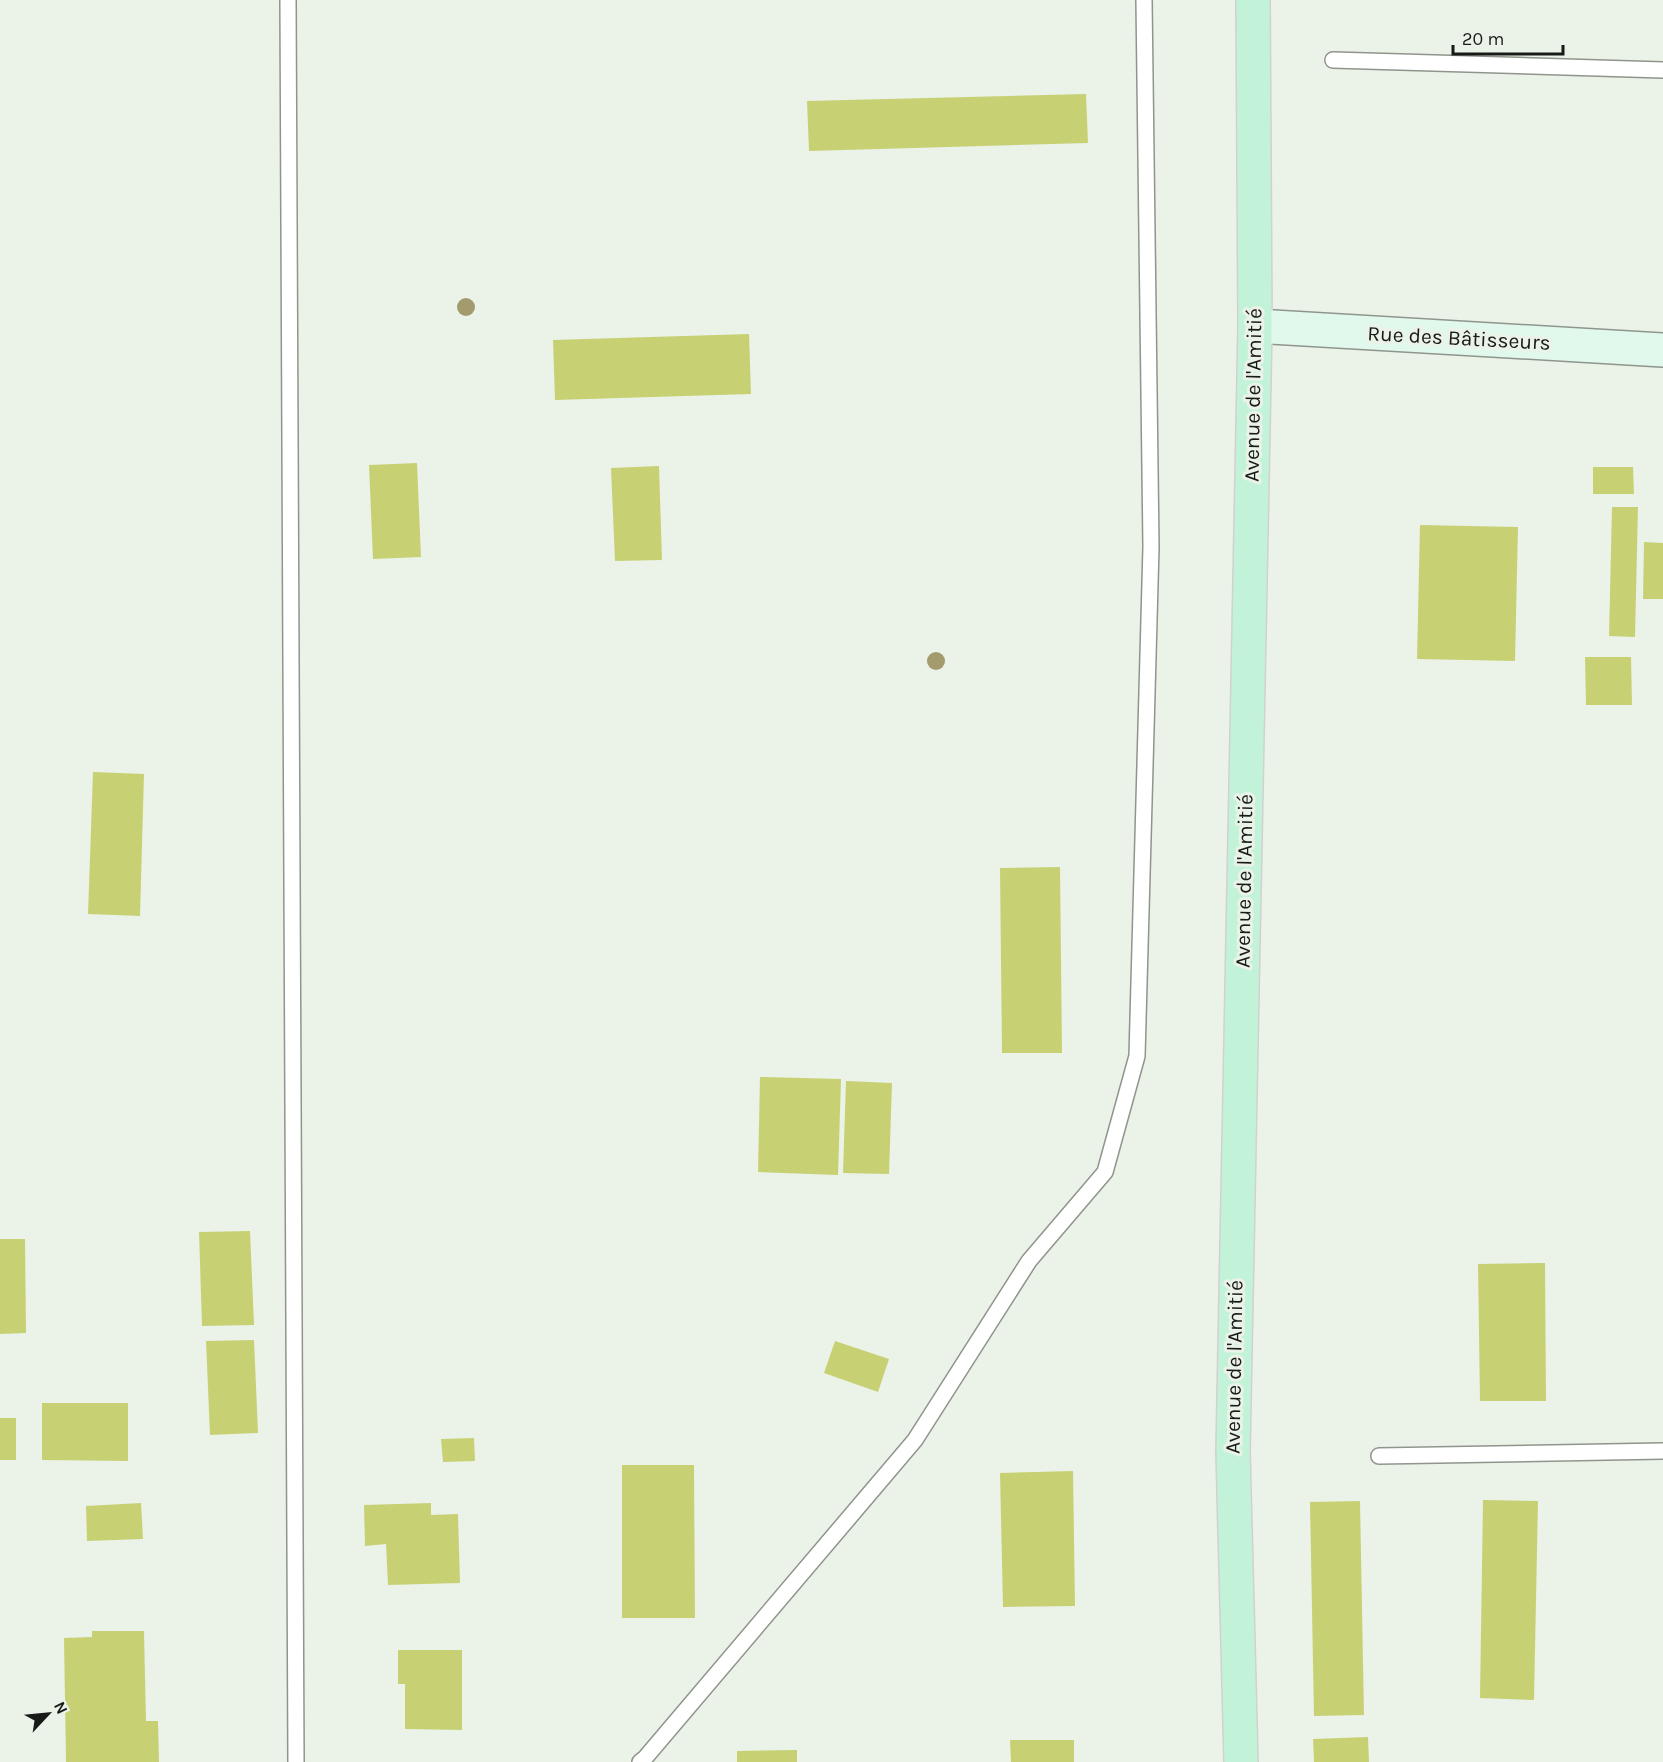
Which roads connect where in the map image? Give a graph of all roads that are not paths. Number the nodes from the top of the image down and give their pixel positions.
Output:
1 (288, 0) edge
2 (1144, 0) edge
3 (1253, 0) edge
4 (1333, 60) dead end
5 (1663, 70) edge
6 (1255, 326) junction
7 (1663, 350) edge
8 (1663, 1451) edge
9 (1379, 1456) dead end
10 (296, 1762) edge
11 (640, 1762) edge
12 (1241, 1762) edge

1 - 10 lane
2 - 11 lane
3 - 6 main road, Avenue de l'Amitié
4 - 5 lane
6 - 7 street, Rue des Bâtisseurs
6 - 12 main road, Avenue de l'Amitié
8 - 9 lane

